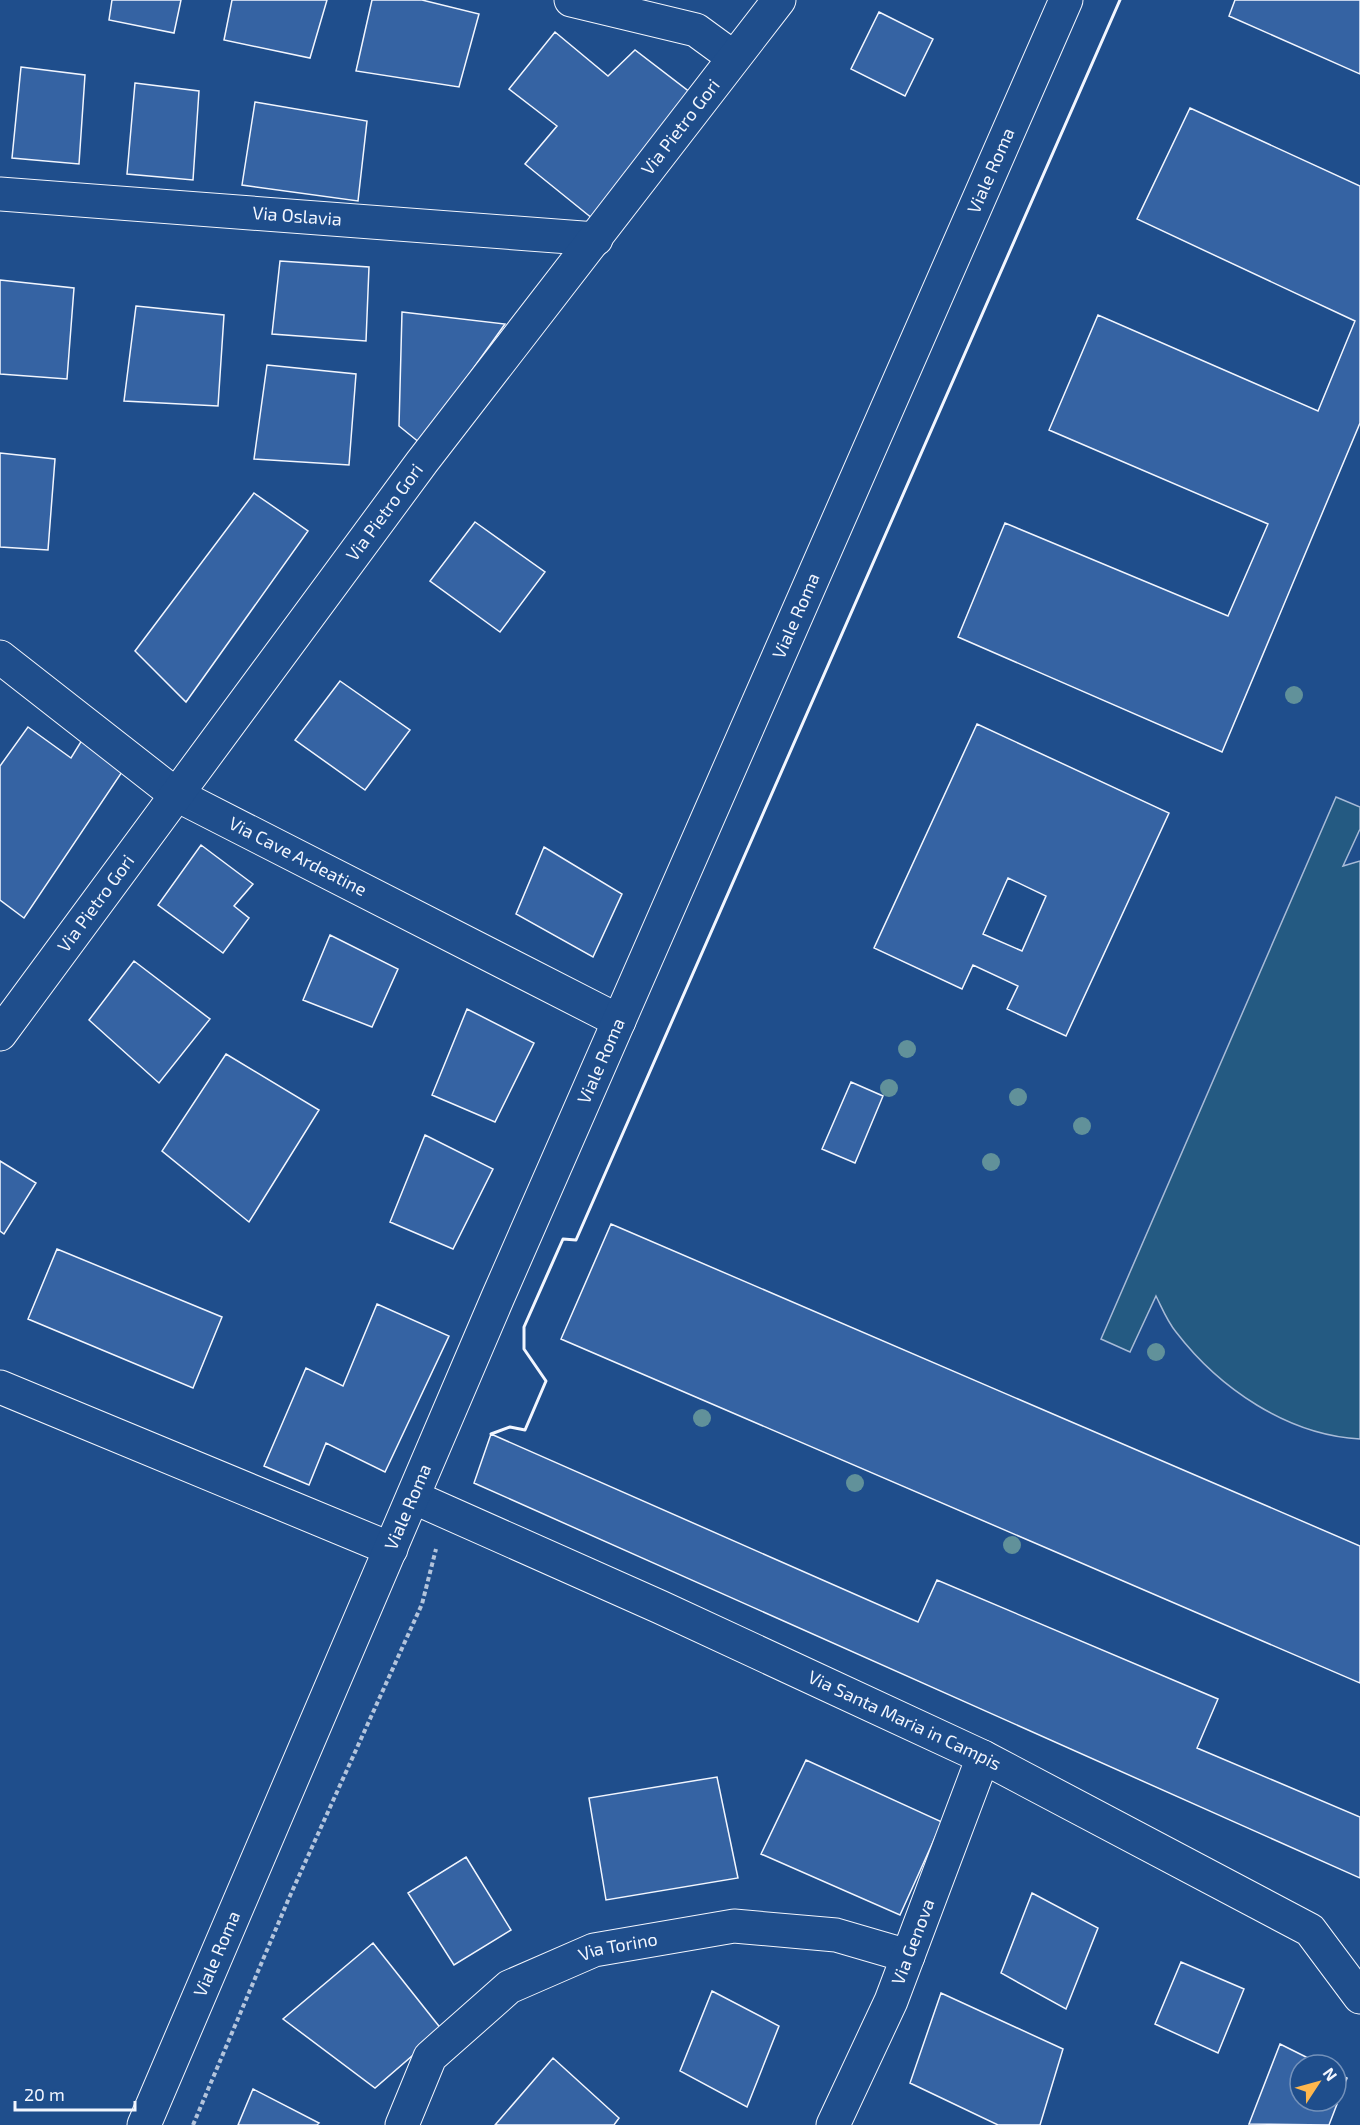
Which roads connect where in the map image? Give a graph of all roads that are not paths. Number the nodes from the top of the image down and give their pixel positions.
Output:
1 (571, 0) edge
2 (779, 0) edge
3 (1066, 0) edge
4 (732, 57) junction
5 (0, 194) edge
6 (596, 239) junction
7 (0, 657) edge
8 (175, 795) junction
9 (619, 1021) junction
10 (0, 1034) edge
11 (0, 1388) edge
12 (413, 1497) junction
13 (391, 1549) junction
14 (983, 1757) junction
15 (908, 1956) junction
16 (1360, 1997) edge
17 (144, 2125) edge
18 (402, 2125) edge
19 (833, 2125) edge

1 - 4 street
2 - 4 street, Via Pietro Gori
3 - 9 street, Viale Roma
4 - 6 street, Via Pietro Gori
5 - 6 street, Via Oslavia
6 - 8 street, Via Pietro Gori
7 - 8 street, Via Cave Ardeatine
8 - 9 street, Via Cave Ardeatine
8 - 10 street, Via Pietro Gori
9 - 12 street, Viale Roma
11 - 13 street
12 - 13 street, Viale Roma
12 - 14 street, Via Santa Maria in Campis
13 - 17 street, Viale Roma
14 - 15 street, Via Genova
14 - 16 street, Via Santa Maria in Campis
15 - 18 street, Via Torino
15 - 19 street, Via Genova

